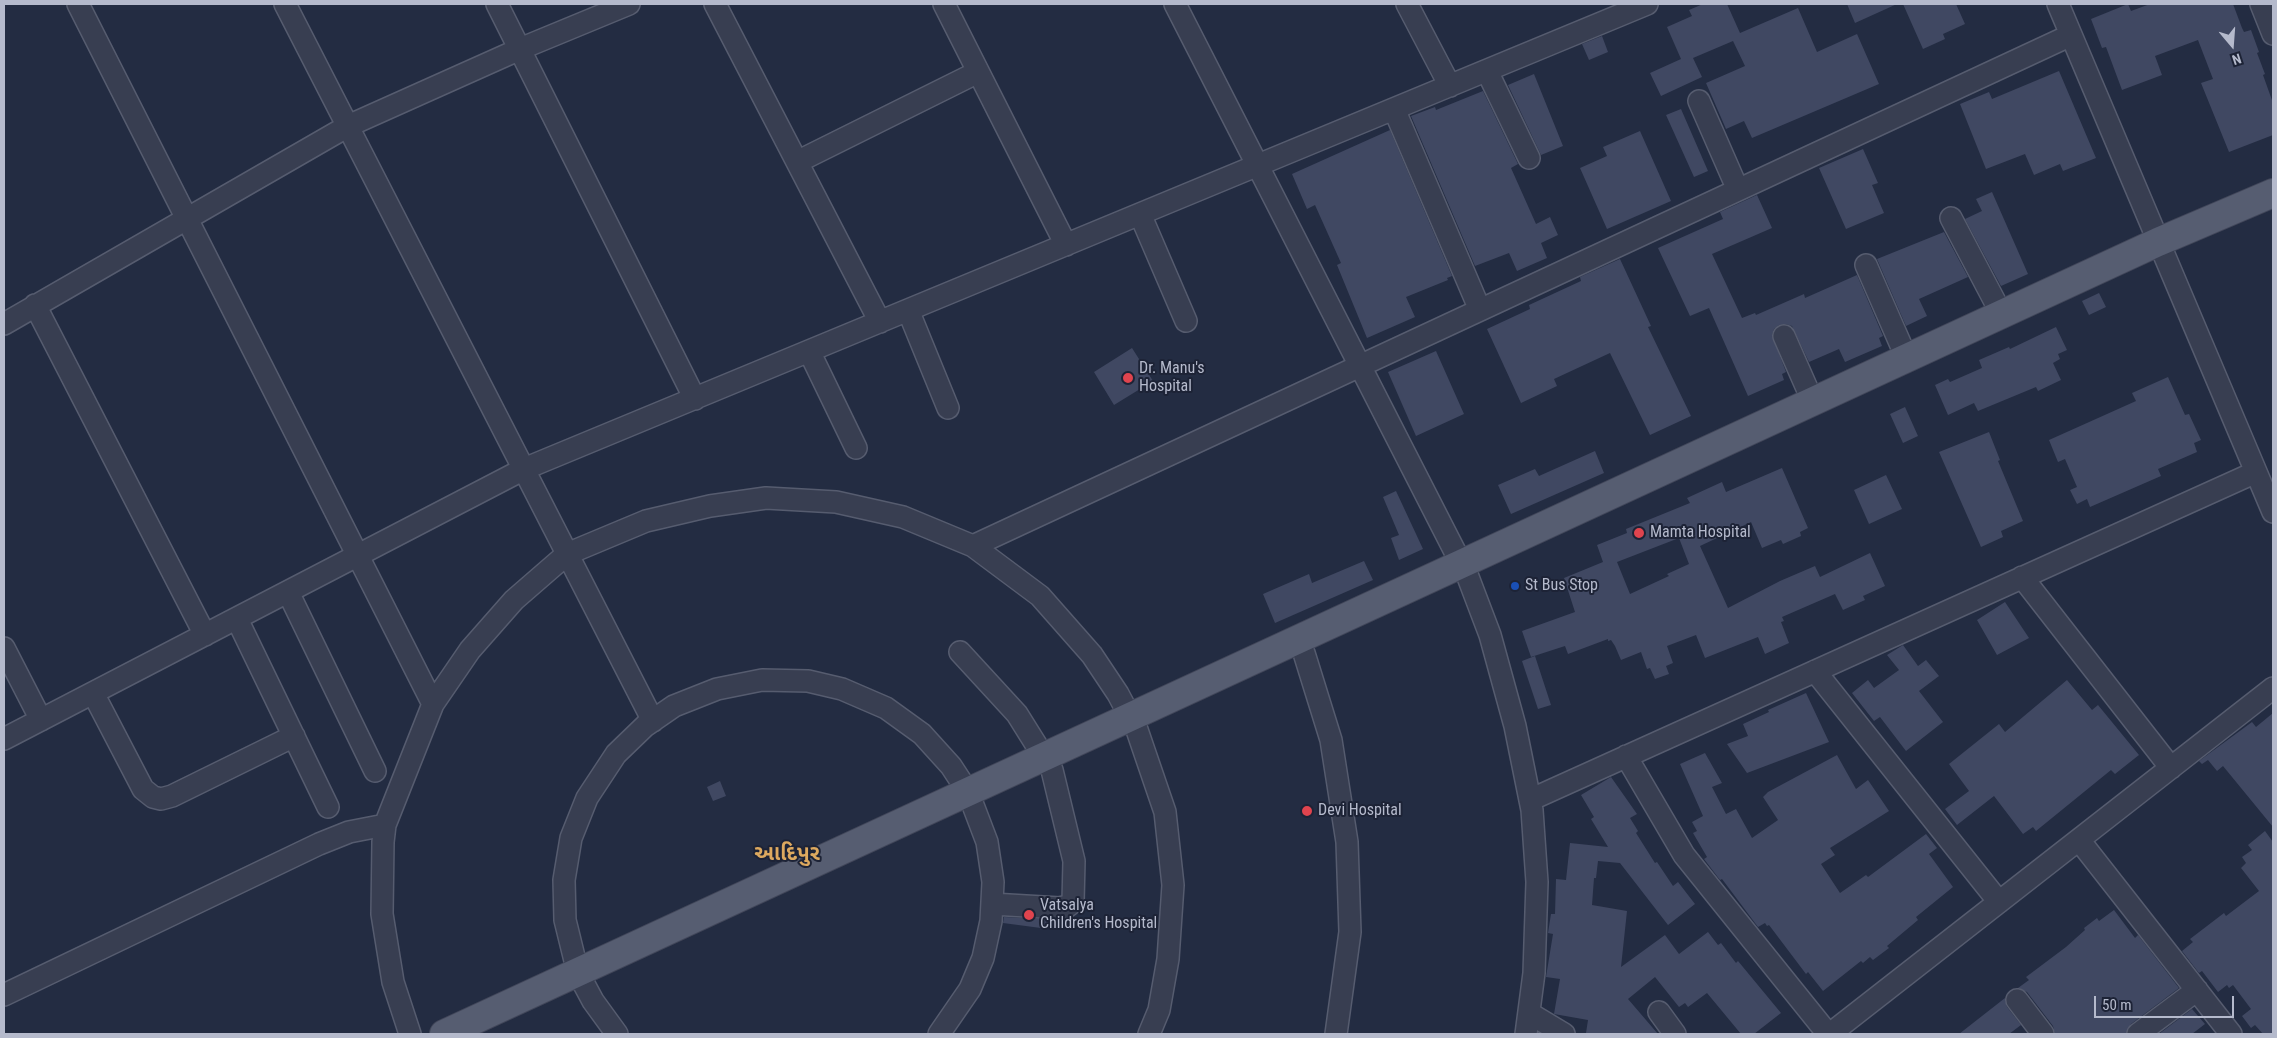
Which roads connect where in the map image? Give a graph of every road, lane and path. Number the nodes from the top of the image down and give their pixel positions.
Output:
1 (78, 4) edge
2 (285, 4) edge
3 (498, 4) edge
4 (630, 4) edge
5 (715, 4) edge
6 (944, 4) edge
7 (1174, 4) edge
8 (1407, 4) edge
9 (1647, 4) edge
10 (2058, 4) edge
11 (2261, 4) edge
12 (1607, 11) edge
13 (2273, 34) edge
14 (2071, 35) junction
15 (520, 49) junction
16 (1487, 71) junction
17 (978, 72) junction
18 (1450, 86) junction
19 (1699, 101) dead end
20 (1394, 109) junction
21 (348, 126) junction
22 (1530, 158) dead end
23 (797, 162) junction
24 (1257, 166) junction
25 (1738, 190) junction
26 (2273, 192) edge
27 (2273, 208) edge
28 (1140, 214) junction
29 (186, 218) junction
30 (1951, 218) dead end
31 (1066, 245) junction
32 (2160, 249) junction
33 (1866, 265) dead end
34 (35, 305) junction
35 (908, 310) junction
36 (1480, 310) junction
37 (2002, 315) junction
38 (880, 322) junction
39 (1186, 322) dead end
40 (4, 324) edge
41 (1784, 336) dead end
42 (809, 351) junction
43 (1907, 359) junction
44 (1360, 366) junction
45 (695, 399) junction
46 (1813, 402) junction
47 (948, 408) dead end
48 (856, 448) dead end
49 (524, 469) junction
50 (2256, 472) junction
51 (2273, 512) edge
52 (973, 546) junction
53 (567, 554) junction
54 (358, 556) junction
55 (1465, 571) junction
56 (2022, 577) junction
57 (288, 592) junction
58 (237, 619) junction
59 (204, 635) junction
60 (4, 648) edge
61 (960, 652) dead end
62 (1304, 653) junction
63 (1815, 671) junction
64 (2273, 688) edge
65 (93, 693) junction
66 (433, 704) junction
67 (41, 720) junction
68 (653, 721) junction
69 (1133, 724) junction
70 (294, 736) junction
71 (4, 739) edge
72 (1626, 756) junction
73 (1049, 763) junction
74 (2171, 768) junction
75 (374, 772) dead end
76 (971, 799) junction
77 (1530, 800) junction
78 (328, 807) dead end
79 (385, 825) junction
80 (2079, 840) junction
81 (1999, 902) junction
82 (992, 904) junction
83 (581, 979) junction
84 (2197, 990) junction
85 (4, 995) edge
86 (2017, 1000) dead end
87 (1659, 1012) dead end
88 (1529, 1013) junction
89 (410, 1034) edge
90 (444, 1034) edge
91 (478, 1034) edge
92 (617, 1034) edge
93 (939, 1034) edge
94 (1149, 1034) edge
95 (1336, 1034) edge
96 (1526, 1034) edge
97 (1564, 1034) edge
98 (1675, 1034) edge
99 (1829, 1034) edge
100 (2043, 1034) edge
101 (2138, 1034) edge
102 (2231, 1034) edge

1 - 29 street
2 - 21 street
3 - 15 street
4 - 15 street
5 - 23 street
6 - 17 street
7 - 24 street
8 - 18 street
9 - 12 street
10 - 14 street
11 - 13 street
12 - 16 street
14 - 25 street
14 - 32 street
15 - 21 street
15 - 45 street
16 - 18 street
16 - 22 street
17 - 23 street
17 - 31 street
18 - 20 street
19 - 25 street
20 - 24 street
20 - 36 street
21 - 29 street
21 - 49 street
23 - 38 street
24 - 28 street
24 - 44 street
25 - 36 street
26 - 32 main road
27 - 32 main road
28 - 31 street
28 - 39 street
29 - 34 street
29 - 54 street
30 - 37 street
31 - 35 street
32 - 37 main road
32 - 50 street
32 - 55 main road
33 - 43 street
34 - 40 street
34 - 59 street
35 - 38 street
35 - 47 street
36 - 44 street
37 - 43 main road
38 - 42 street
41 - 46 street
42 - 45 street
42 - 48 street
43 - 46 main road
44 - 52 street
44 - 55 street
45 - 49 street
46 - 55 main road
49 - 53 street
49 - 54 street
50 - 51 street
50 - 56 street
52 - 53 street
52 - 69 street
53 - 66 street
53 - 68 street
54 - 57 street
54 - 66 street
55 - 62 main road
55 - 69 main road
55 - 77 street
56 - 63 street
56 - 74 street
57 - 58 street
57 - 75 street
58 - 59 street
58 - 70 street
59 - 65 street
60 - 67 street
61 - 73 street
62 - 69 main road
62 - 95 street
63 - 72 street
63 - 81 street
64 - 74 street
65 - 67 street
65 - 70 street
66 - 79 street
67 - 71 street
68 - 76 street
68 - 83 street
69 - 73 main road
69 - 94 street
70 - 78 street
72 - 77 street
72 - 99 street
73 - 76 main road
73 - 82 street
74 - 80 street
76 - 82 street
76 - 83 main road
77 - 88 street
79 - 85 street
79 - 89 street
80 - 81 street
80 - 84 street
81 - 99 street
82 - 93 street
83 - 90 main road
83 - 91 main road
83 - 92 street
84 - 101 street
84 - 102 street
86 - 100 street
87 - 98 street
88 - 96 street
88 - 97 street

